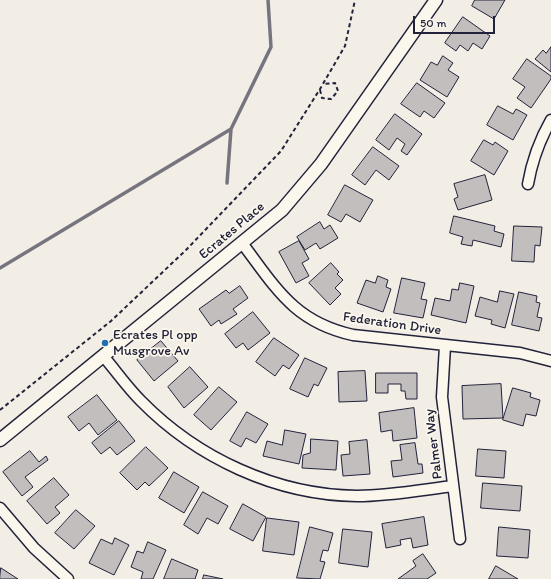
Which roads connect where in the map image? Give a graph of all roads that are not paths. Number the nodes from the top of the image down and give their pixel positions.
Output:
1 (436, 0) edge
2 (551, 120) edge
3 (528, 184) dead end
4 (242, 243) junction
5 (445, 346) junction
6 (104, 357) junction
7 (551, 361) edge
8 (0, 440) edge
9 (453, 486) junction
10 (0, 508) edge
11 (460, 539) dead end
12 (68, 579) edge

1 - 4 street, Ecrates Place
2 - 3 street
4 - 5 street, Federation Drive
4 - 6 street, Ecrates Place
5 - 7 street, Federation Drive
5 - 9 street, Palmer Way
6 - 8 street, Ecrates Place
6 - 9 street
9 - 11 street, Palmer Way
10 - 12 street

